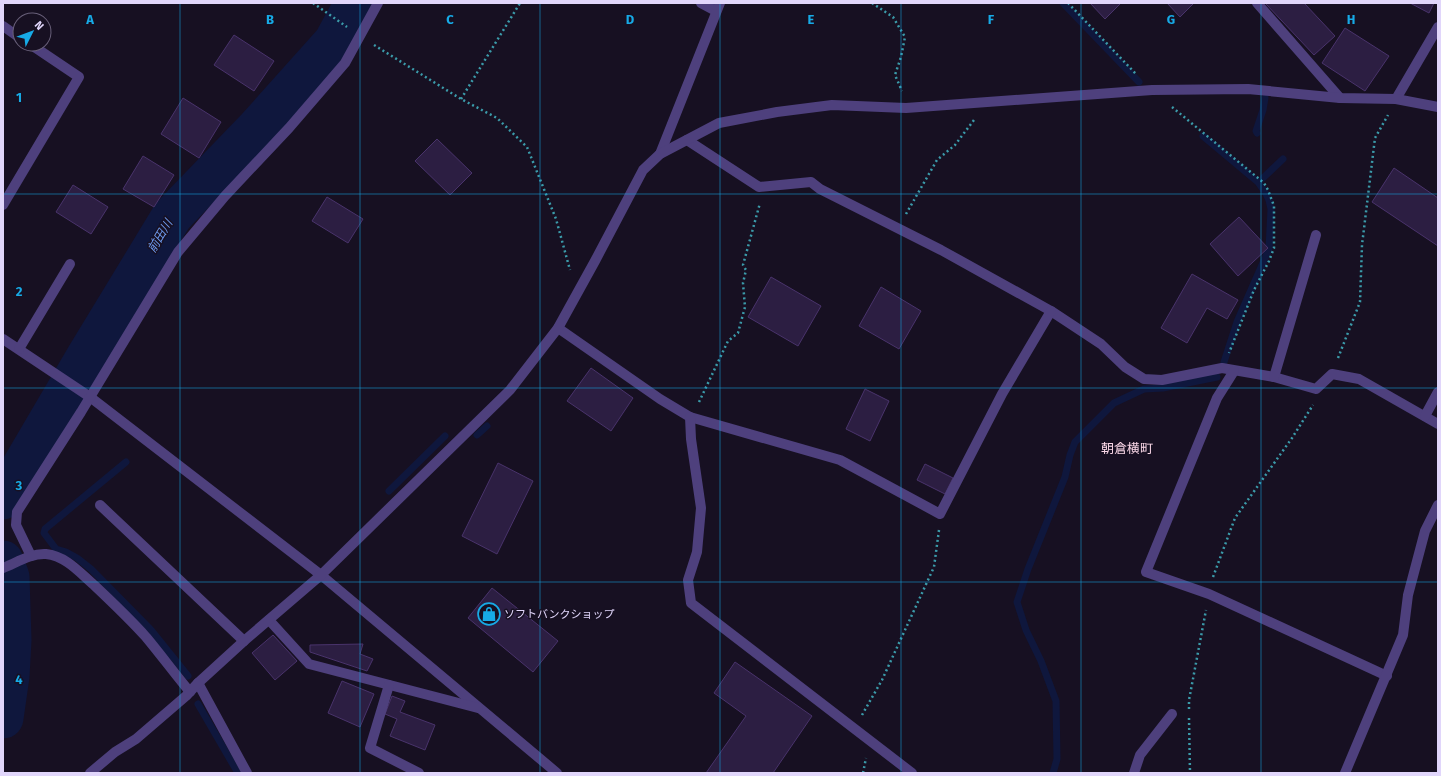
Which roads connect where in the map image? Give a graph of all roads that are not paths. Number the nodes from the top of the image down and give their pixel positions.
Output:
1 (378, 3) edge
2 (701, 3) edge
3 (1257, 3) edge
4 (718, 7) edge
5 (3, 26) edge
6 (1438, 27) edge
7 (12, 32) edge
8 (42, 52) edge
9 (1340, 98) junction
10 (1396, 99) junction
11 (1438, 107) edge
12 (687, 140) junction
13 (660, 154) junction
14 (3, 205) edge
15 (1316, 235) dead end
16 (70, 264) dead end
17 (1052, 311) junction
18 (558, 328) junction
19 (3, 339) edge
20 (19, 349) junction
21 (1234, 370) junction
22 (1274, 377) junction
23 (1438, 392) edge
24 (90, 397) junction
25 (690, 416) junction
26 (1425, 416) junction
27 (1438, 424) edge
28 (100, 505) dead end
29 (1438, 505) edge
30 (1435, 517) edge
31 (30, 556) junction
32 (3, 568) edge
33 (321, 575) junction
34 (269, 620) junction
35 (244, 641) junction
36 (1387, 676) junction
37 (198, 683) junction
38 (389, 685) junction
39 (190, 692) junction
40 (481, 709) junction
41 (1172, 714) dead end
42 (551, 771) edge
43 (90, 773) edge
44 (247, 773) edge
45 (419, 773) edge
46 (912, 773) edge
47 (1134, 773) edge
48 (1345, 773) edge

1 - 24 street
2 - 4 street
3 - 9 street
4 - 13 street
5 - 7 street
6 - 10 street
8 - 14 street
9 - 10 street
9 - 12 street
10 - 11 street
12 - 13 street
12 - 17 street
13 - 18 street
15 - 22 street
16 - 20 street
17 - 21 street
17 - 25 street
18 - 25 street
18 - 33 street
19 - 20 street
20 - 24 street
21 - 22 street
21 - 36 street
22 - 26 street
23 - 26 street
24 - 31 street
24 - 33 street
25 - 46 street
26 - 27 street
28 - 35 street
29 - 30 street
30 - 36 street
31 - 32 street
31 - 39 street
33 - 34 street
33 - 40 street
34 - 35 street
34 - 38 street
35 - 37 street
36 - 48 street
37 - 39 street
37 - 44 street
38 - 40 street
38 - 45 street
39 - 43 street
40 - 42 street
41 - 47 street

